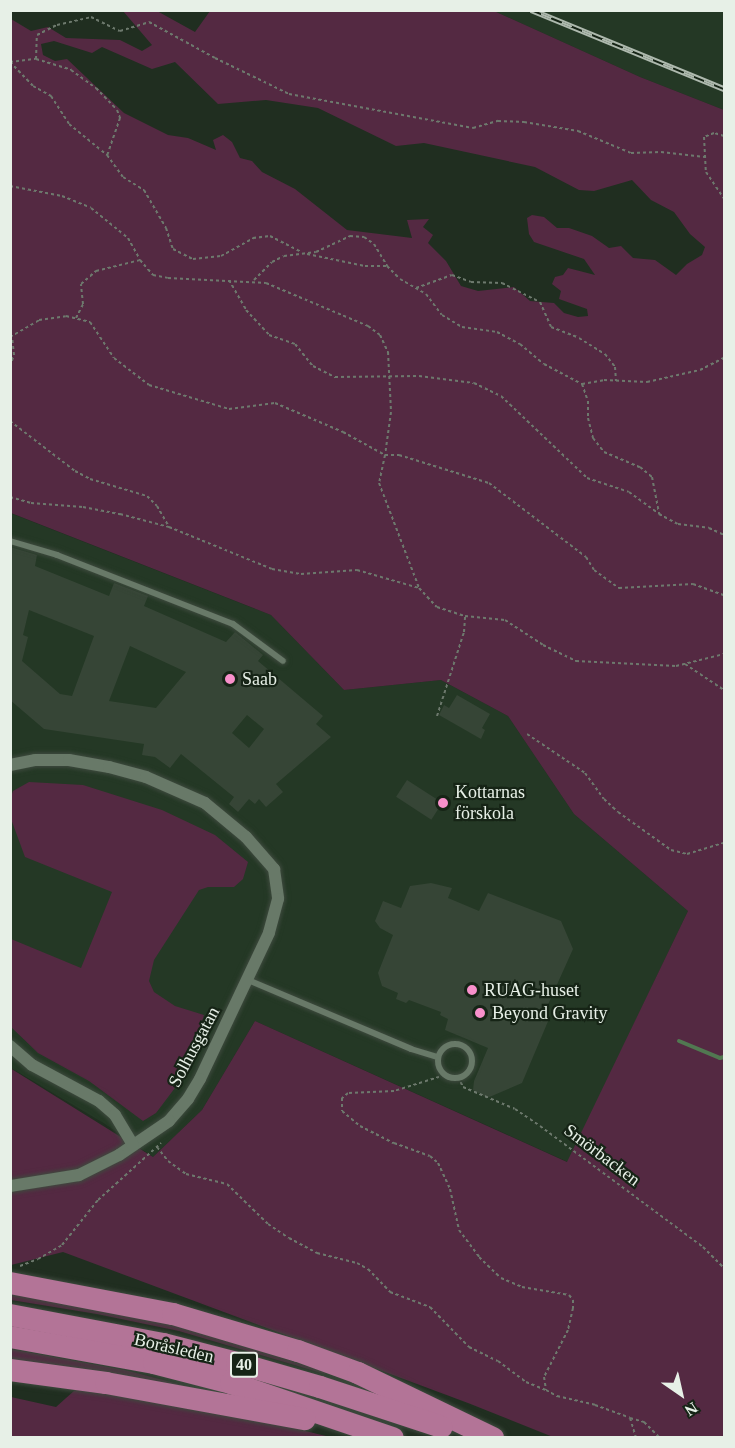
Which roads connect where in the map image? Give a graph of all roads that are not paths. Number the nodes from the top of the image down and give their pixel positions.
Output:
1 (10, 541) edge
2 (282, 661) dead end
3 (10, 765) edge
4 (248, 980) junction
5 (10, 1046) edge
6 (438, 1057) junction
7 (133, 1145) junction
8 (10, 1186) edge
9 (10, 1283) edge
10 (10, 1316) edge
11 (10, 1337) edge
12 (10, 1370) edge
13 (388, 1437) edge
14 (393, 1437) edge
15 (472, 1437) edge
16 (493, 1437) edge

1 - 2 lane
3 - 4 street, Solhusgatan
4 - 6 lane
4 - 7 street, Solhusgatan
5 - 7 street
6 - 6 lane
7 - 8 street, Solhusgatan
9 - 16 highway
10 - 15 highway, Boråsleden / 40
11 - 14 highway, Boråsleden / 40
12 - 13 highway

